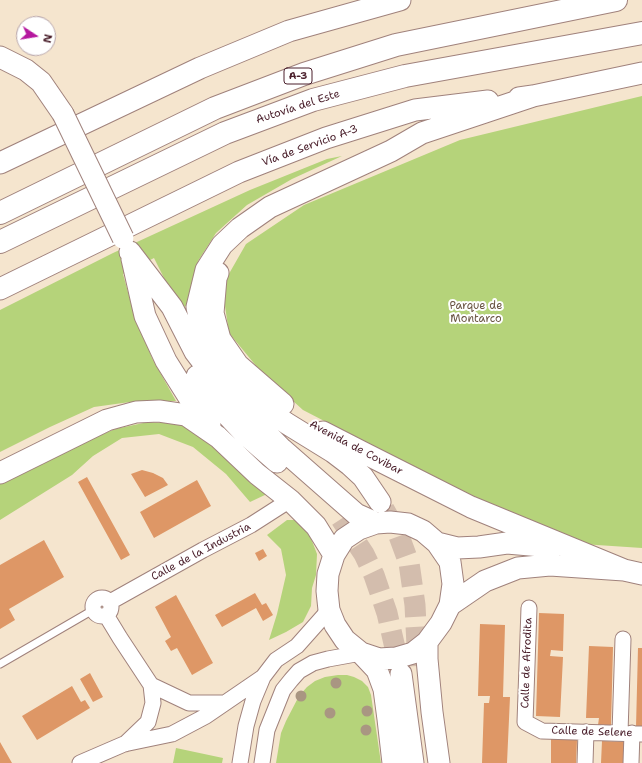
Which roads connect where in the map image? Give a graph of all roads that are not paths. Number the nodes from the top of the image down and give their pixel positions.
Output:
1 (400, 0) edge
2 (616, 0) edge
3 (642, 33) edge
4 (0, 57) edge
5 (642, 73) edge
6 (533, 96) junction
7 (126, 104) junction
8 (0, 163) edge
9 (0, 175) edge
10 (0, 214) edge
11 (240, 228) junction
12 (0, 242) edge
13 (130, 252) junction
14 (0, 288) edge
15 (218, 437) junction
16 (0, 473) edge
17 (290, 500) junction
18 (380, 502) tunnel mouth
19 (341, 519) tunnel mouth
20 (376, 524) junction
21 (437, 543) junction
22 (575, 550) junction
23 (334, 555) junction
24 (633, 572) edge
25 (450, 605) junction
26 (529, 608) dead end
27 (103, 609) junction
28 (329, 610) junction
29 (623, 639) dead end
30 (427, 642) junction
31 (361, 653) junction
32 (0, 664) edge
33 (263, 677) junction
34 (151, 685) junction
35 (225, 703) junction
36 (542, 731) joint
37 (586, 732) junction
38 (632, 733) edge
39 (124, 744) junction
40 (80, 763) edge
41 (240, 763) edge
42 (262, 763) edge
43 (393, 763) edge
44 (413, 763) edge
45 (428, 763) edge
46 (439, 763) edge
47 (585, 763) edge
48 (631, 763) edge

1 - 7 main road
2 - 10 highway, A-3
3 - 12 highway, Autovía del Este / A-3
4 - 13 main road, bridge
5 - 6 main road, Vía de Servicio A-3
6 - 11 main road
6 - 14 main road, Vía de Servicio A-3
7 - 8 main road
7 - 9 main road
11 - 18 main road
11 - 22 main road, Avenida de Covibar
13 - 15 main road
13 - 19 main road
13 - 20 main road
15 - 16 main road
15 - 17 main road
17 - 23 main road
17 - 27 street, Calle de la Industria
20 - 21 main road
20 - 23 main road
21 - 22 main road
21 - 25 main road
22 - 24 main road, Avenida de Covibar
23 - 28 main road
24 - 25 main road, Avenida de Covibar
25 - 30 main road
26 - 36 street, Calle de Afrodita
27 - 32 lane, Calle de la Industria
27 - 34 street
28 - 31 main road
28 - 33 street
29 - 38 street
30 - 31 main road
30 - 46 main road
31 - 42 street
31 - 43 main road
33 - 35 street
33 - 41 street
34 - 35 street
34 - 39 street
35 - 39 street
36 - 37 street, Calle de Selene
37 - 38 street, Calle de Selene
37 - 47 street
38 - 48 street
39 - 40 street
44 - 45 main road

